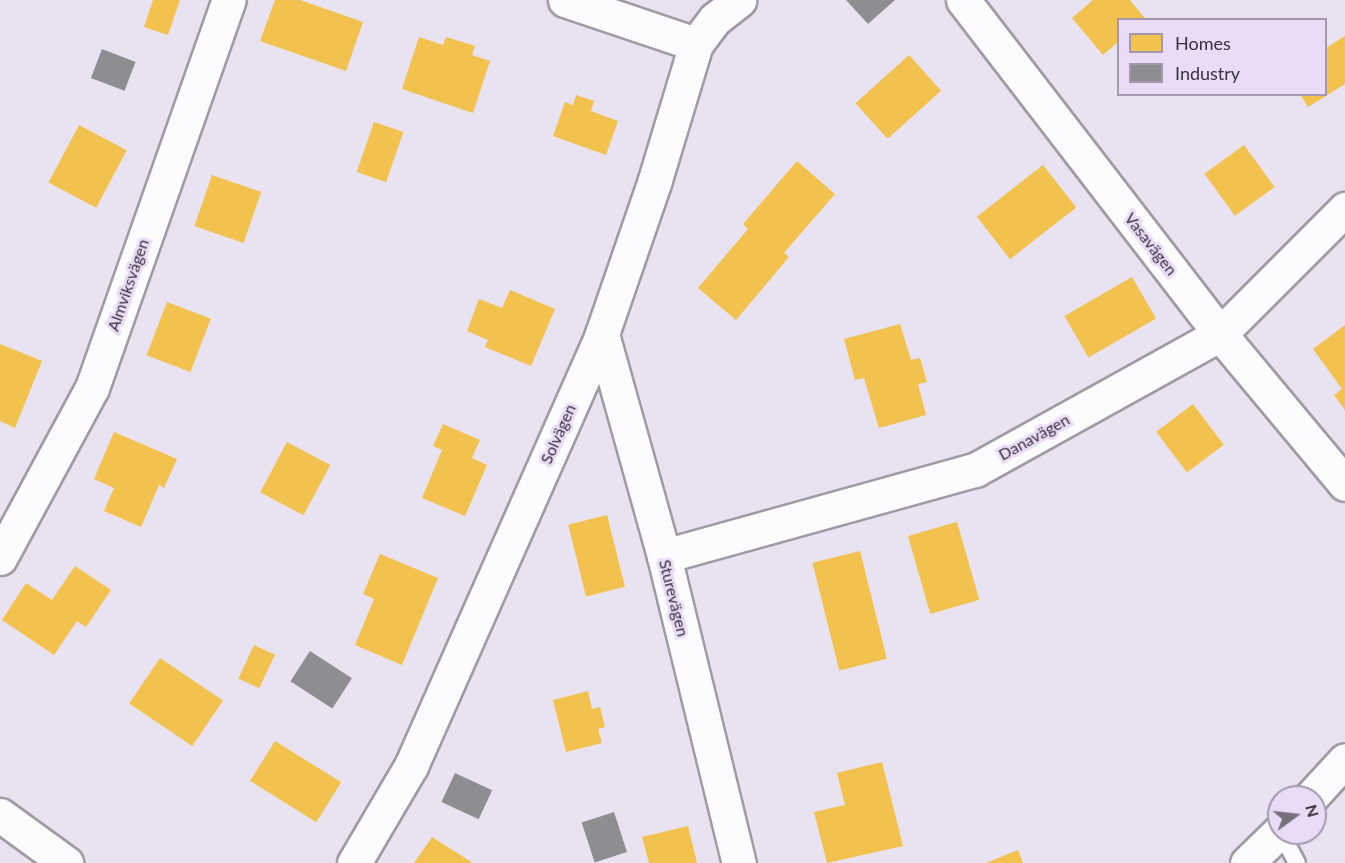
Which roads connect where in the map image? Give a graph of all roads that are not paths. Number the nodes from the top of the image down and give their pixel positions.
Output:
1 (229, 0) edge
2 (565, 0) edge
3 (739, 0) edge
4 (963, 0) edge
5 (696, 44) junction
6 (1345, 208) edge
7 (602, 334) junction
8 (1220, 334) junction
9 (1345, 484) edge
10 (664, 556) junction
11 (0, 558) edge
12 (1345, 760) edge
13 (1322, 785) edge
14 (0, 815) edge
15 (1267, 844) edge
16 (1287, 845) edge
17 (66, 863) edge
18 (354, 863) edge
19 (740, 863) edge
20 (1247, 863) edge
21 (1297, 863) edge

1 - 11 street, Almviksvägen
2 - 5 street
3 - 5 street, Solvägen
4 - 8 street, Vasavägen
5 - 7 street, Solvägen
6 - 8 street, Danavägen
7 - 10 street, Sturevägen
7 - 18 street, Solvägen
8 - 9 street, Vasavägen
8 - 10 street, Danavägen
10 - 19 street, Sturevägen
12 - 13 street
14 - 17 street
15 - 20 street
16 - 21 lane

